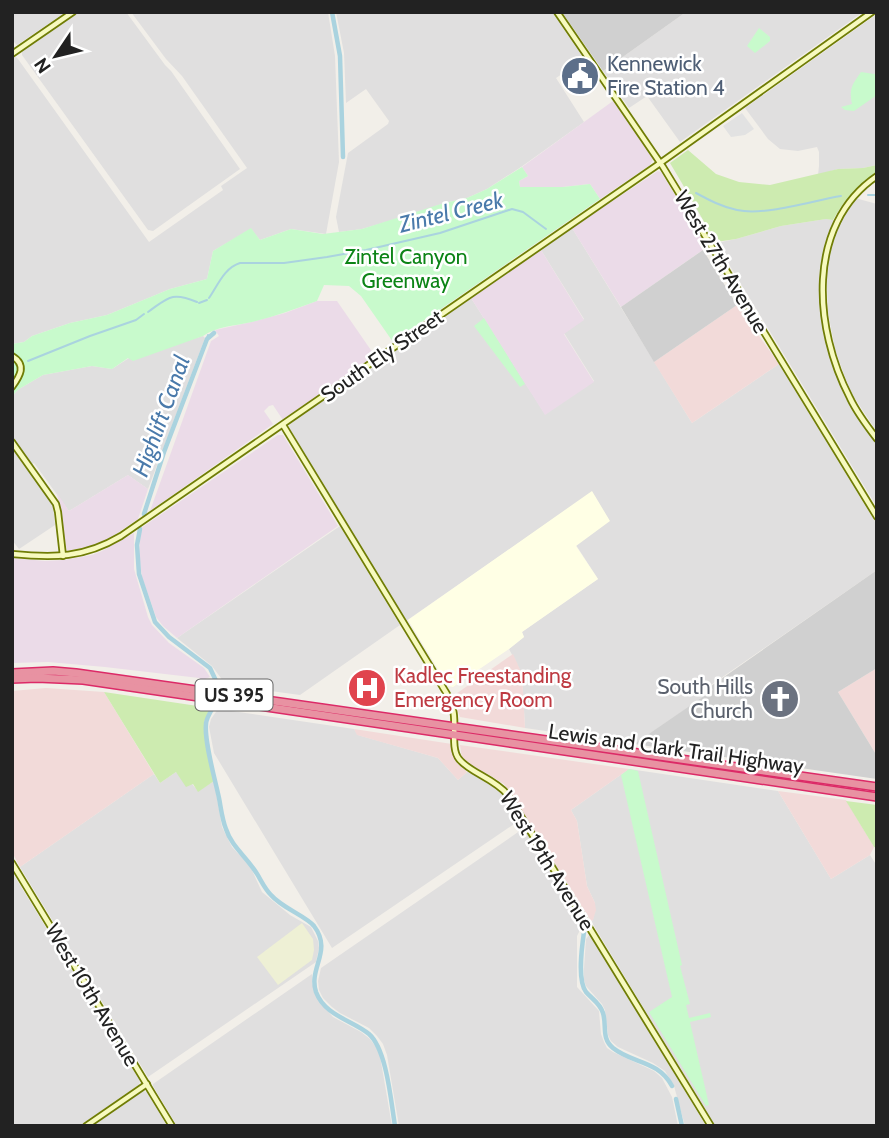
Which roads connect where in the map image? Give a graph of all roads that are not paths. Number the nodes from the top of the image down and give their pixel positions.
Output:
1 (73, 12) edge
2 (557, 12) edge
3 (872, 12) edge
4 (13, 51) edge
5 (660, 163) junction
6 (877, 176) edge
7 (12, 356) edge
8 (12, 387) edge
9 (283, 425) junction
10 (877, 439) edge
11 (12, 442) edge
12 (877, 517) edge
13 (12, 554) edge
14 (64, 556) junction
15 (12, 673) edge
16 (12, 679) edge
17 (455, 730) junction
18 (877, 787) edge
19 (877, 797) edge
20 (12, 863) edge
21 (146, 1084) junction
22 (86, 1126) edge
23 (172, 1126) edge
24 (711, 1126) edge

1 - 4 street
2 - 5 street, West 27th Avenue
3 - 5 street, South Ely Street
5 - 9 street, South Ely Street
5 - 12 street, West 27th Avenue
6 - 10 street
7 - 8 street
9 - 14 street, South Ely Street
9 - 17 street, West 19th Avenue
11 - 14 street
13 - 14 street, South Ely Street
15 - 17 highway, Lewis and Clark Trail Highway / US 395
16 - 17 highway, Lewis and Clark Trail Highway / US 395
17 - 18 highway, Lewis and Clark Trail Highway / US 395
17 - 19 highway, Lewis and Clark Trail Highway / US 395
17 - 24 street, West 19th Avenue
20 - 21 street, West 10th Avenue
21 - 22 street
21 - 23 street, West 10th Avenue

